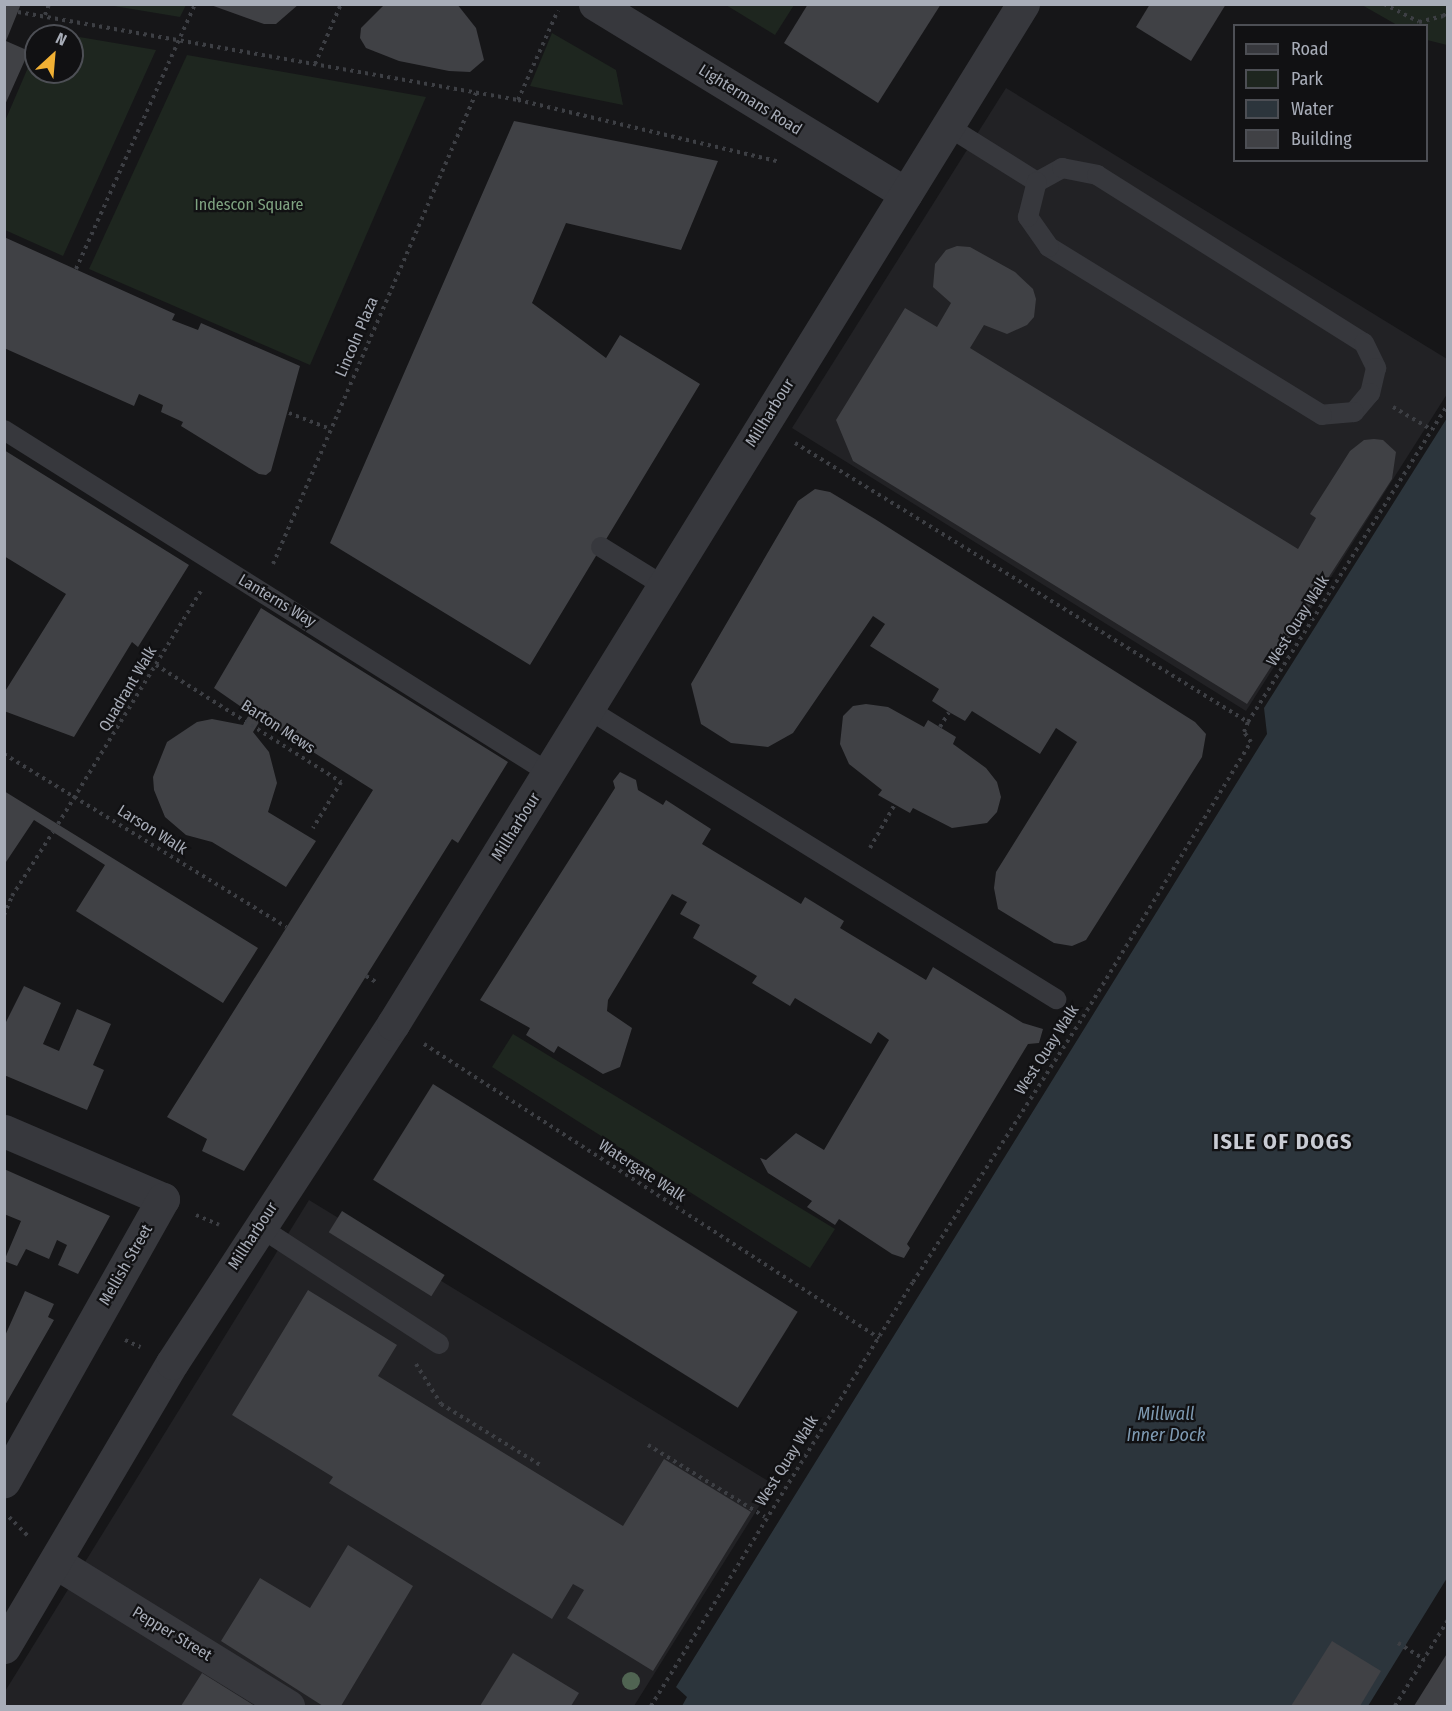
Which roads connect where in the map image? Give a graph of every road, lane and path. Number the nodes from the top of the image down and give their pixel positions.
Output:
1 (49, 4) edge
2 (195, 4) edge
3 (341, 4) edge
4 (561, 4) edge
5 (595, 4) edge
6 (1023, 4) edge
7 (1384, 4) edge
8 (18, 12) dead end
9 (1448, 12) edge
10 (45, 15) junction
11 (179, 39) junction
12 (315, 64) junction
13 (476, 93) junction
14 (518, 100) junction
15 (949, 127) junction
16 (784, 163) dead end
17 (1037, 182) junction
18 (906, 194) junction
19 (76, 269) dead end
20 (1370, 393) junction
21 (1448, 405) edge
22 (289, 413) dead end
23 (764, 424) junction
24 (330, 429) junction
25 (4, 430) edge
26 (1432, 430) junction
27 (601, 547) dead end
28 (217, 564) junction
29 (664, 586) junction
30 (262, 590) junction
31 (156, 665) junction
32 (588, 709) junction
33 (949, 712) dead end
34 (1248, 722) junction
35 (940, 727) dead end
36 (4, 754) edge
37 (549, 773) junction
38 (76, 797) junction
39 (895, 804) dead end
40 (58, 825) dead end
41 (313, 828) dead end
42 (53, 832) dead end
43 (854, 875) junction
44 (4, 915) edge
45 (286, 927) dead end
46 (1056, 999) dead end
47 (393, 1024) junction
48 (4, 1131) edge
49 (163, 1199) junction
50 (254, 1233) junction
51 (395, 1317) junction
52 (92, 1323) junction
53 (879, 1338) junction
54 (439, 1344) dead end
55 (172, 1363) junction
56 (648, 1445) dead end
57 (540, 1465) dead end
58 (4, 1481) edge
59 (765, 1517) junction
60 (55, 1562) junction
61 (1448, 1620) edge
62 (1398, 1643) dead end
63 (4, 1647) edge
64 (1424, 1659) junction
65 (288, 1707) edge
66 (651, 1707) edge
67 (1395, 1707) edge

1 - 10 path
2 - 11 path
3 - 12 path
4 - 14 path
5 - 18 street, Lightermans Road
6 - 15 street, Millharbour
7 - 9 path
8 - 10 path
10 - 11 path
11 - 12 path
11 - 19 path
12 - 13 path
13 - 14 path
13 - 24 path, Lincoln Plaza
14 - 16 path
15 - 17 lane
15 - 18 street, Millharbour
17 - 20 lane
17 - 20 lane
18 - 23 street, Millharbour
20 - 26 path
21 - 26 path, West Quay Walk
22 - 24 path
23 - 29 street, Millharbour
23 - 34 path
24 - 30 path, Lincoln Plaza
25 - 28 lane, Lanterns Way
26 - 34 path, West Quay Walk
27 - 29 lane
28 - 30 lane, Lanterns Way
28 - 31 path, Quadrant Walk
29 - 32 street, Millharbour
30 - 37 lane, Lanterns Way
31 - 38 path, Quadrant Walk
31 - 41 path, Barton Mews
32 - 37 street, Millharbour
32 - 43 lane
33 - 35 path
34 - 53 path, West Quay Walk
36 - 38 path, Larson Walk
37 - 47 street, Millharbour
38 - 40 path, Quadrant Walk
38 - 45 path, Larson Walk
39 - 43 path
42 - 44 path
43 - 46 lane
47 - 50 street, Millharbour
47 - 53 path, Watergate Walk
48 - 49 street
49 - 50 path
49 - 52 street, Mellish Street
50 - 51 lane
50 - 55 street, Millharbour
51 - 54 lane
51 - 57 path
52 - 55 path
52 - 58 street, Mellish Street
53 - 59 path, West Quay Walk
55 - 60 street, Millharbour
56 - 59 path
59 - 66 path, West Quay Walk
60 - 63 street, Millharbour
60 - 65 street, Pepper Street
61 - 64 path
62 - 64 path
64 - 67 path

